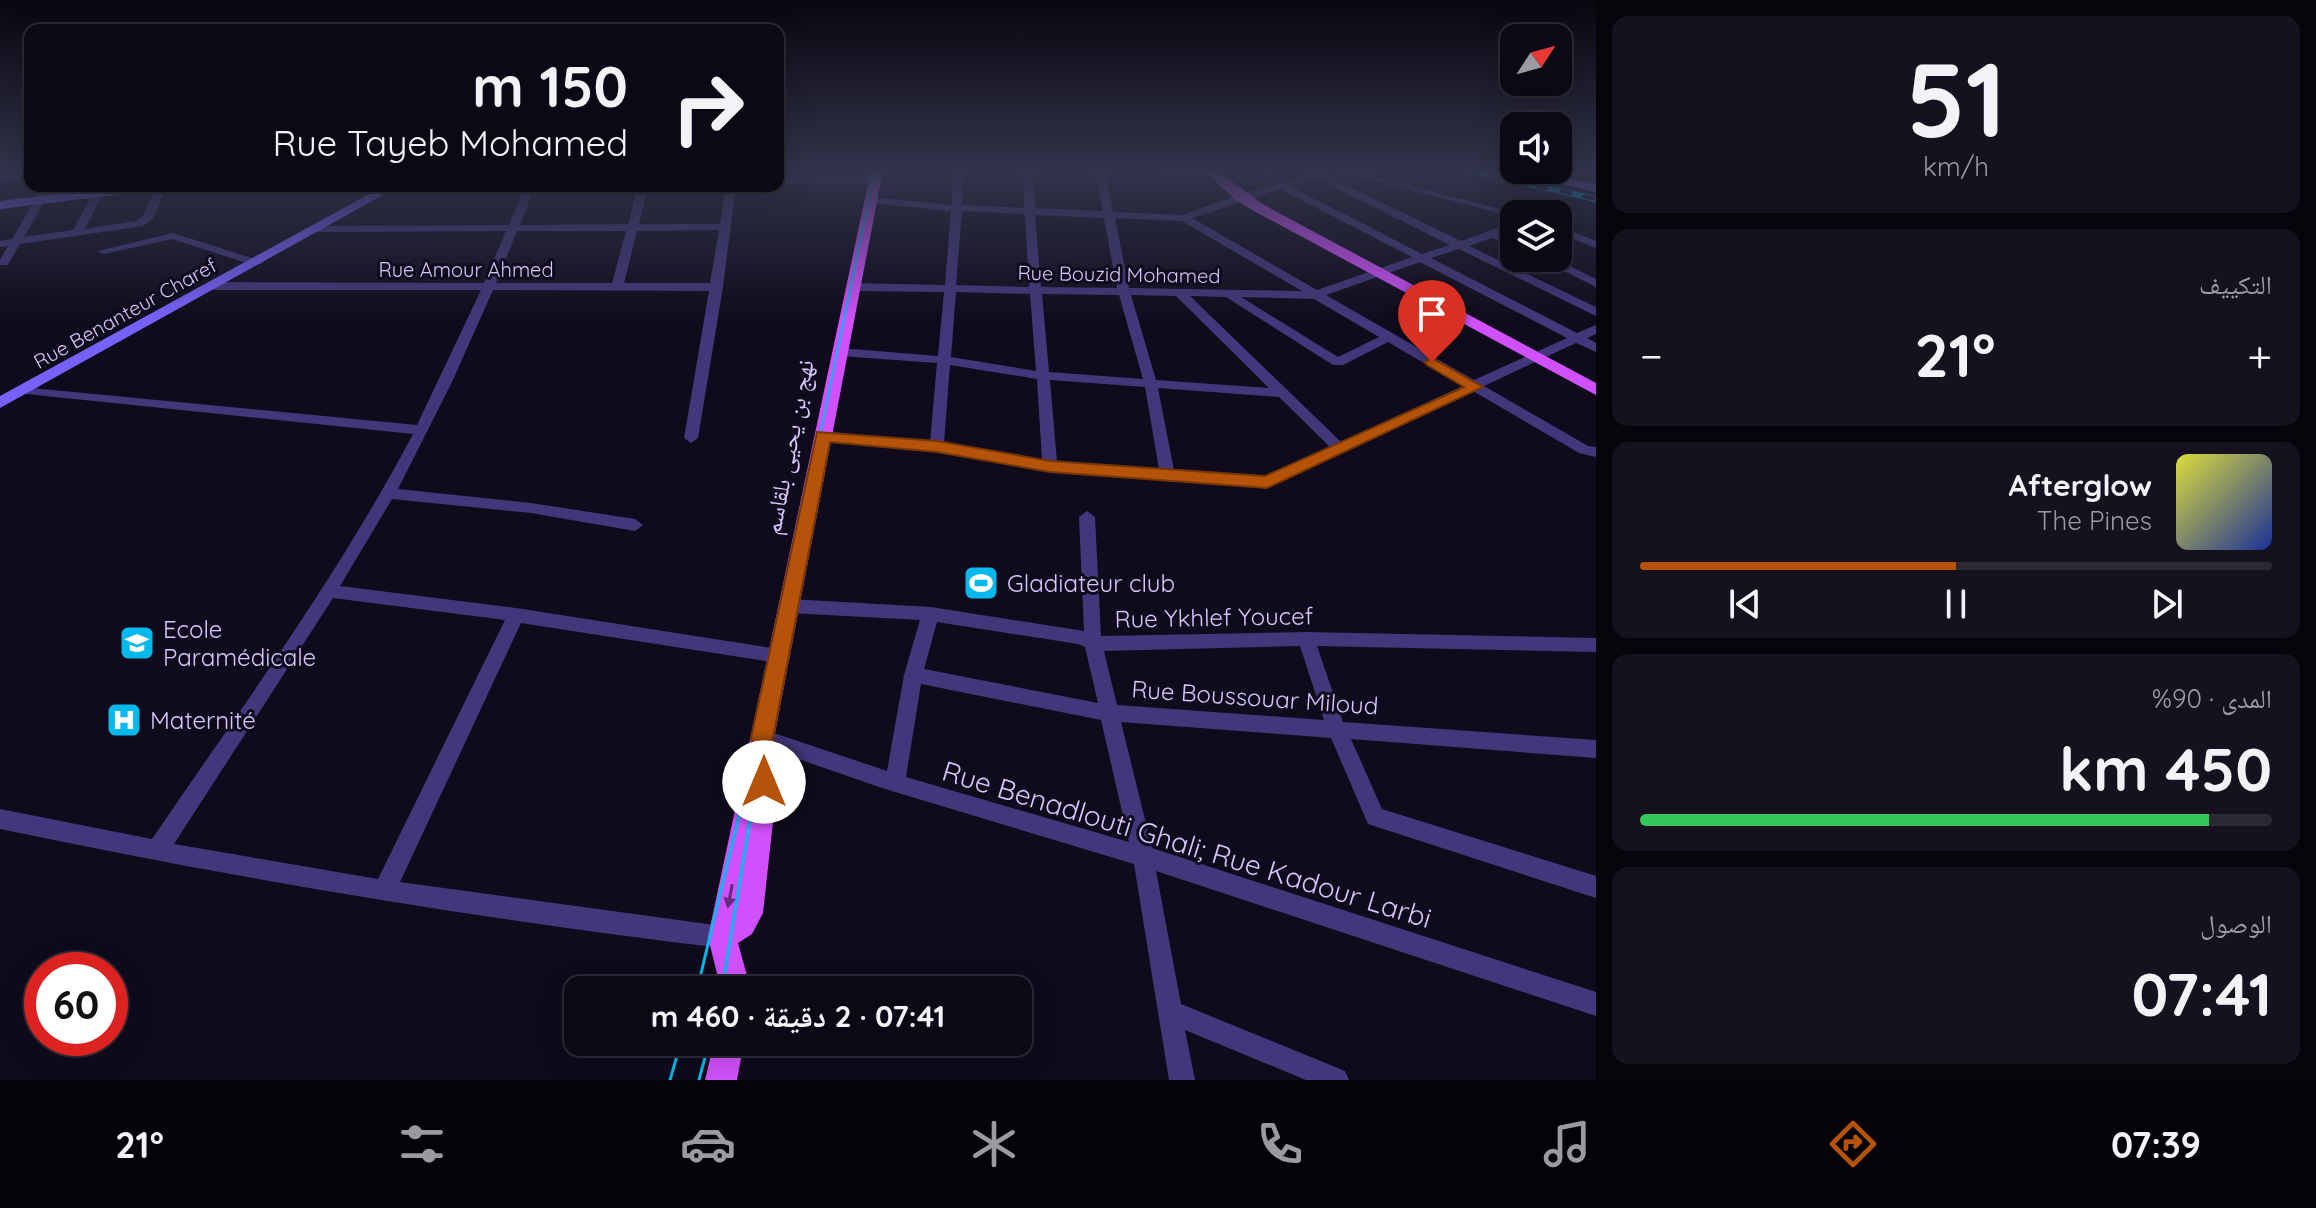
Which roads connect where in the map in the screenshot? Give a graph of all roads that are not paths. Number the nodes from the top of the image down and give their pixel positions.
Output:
1 (29, 220) edge
2 (84, 220) edge
3 (145, 220) edge
4 (331, 220) edge
5 (516, 220) edge
6 (636, 220) edge
7 (727, 220) edge
8 (866, 220) edge
9 (955, 220) edge
10 (1030, 220) edge
11 (1112, 220) edge
12 (1188, 220) edge
13 (1283, 220) edge
14 (1349, 220) edge
15 (1416, 220) edge
16 (726, 227) junction
17 (634, 228) junction
18 (316, 229) junction
19 (512, 230) junction
20 (1500, 231) edge
21 (77, 233) junction
22 (1493, 234) junction
23 (1572, 235) edge
24 (1500, 237) edge
25 (15, 242) junction
26 (0, 244) edge
27 (1465, 245) junction
28 (1596, 245) edge
29 (104, 251) dead end
30 (1422, 258) junction
31 (4, 263) dead end
32 (257, 263) junction
33 (1572, 271) edge
34 (1380, 274) junction
35 (1596, 283) edge
36 (214, 286) junction
37 (487, 287) junction
38 (617, 287) junction
39 (717, 287) junction
40 (853, 287) junction
41 (950, 287) junction
42 (1034, 292) junction
43 (1124, 292) junction
44 (1180, 293) junction
45 (1228, 294) junction
46 (1315, 295) junction
47 (1596, 312) edge
48 (1596, 329) edge
49 (1388, 337) junction
50 (1578, 339) junction
51 (1596, 348) edge
52 (840, 352) junction
53 (1537, 359) junction
54 (944, 360) junction
55 (1045, 376) junction
56 (1151, 384) junction
57 (1476, 387) junction
58 (26, 390) junction
59 (1596, 390) edge
60 (1284, 393) junction
61 (2, 399) edge
62 (420, 430) junction
63 (823, 436) junction
64 (691, 438) dead end
65 (937, 447) junction
66 (1340, 449) junction
67 (1596, 452) edge
68 (1050, 466) junction
69 (1167, 475) junction
70 (388, 493) junction
71 (1087, 517) dead end
72 (635, 525) dead end
73 (328, 591) junction
74 (789, 606) junction
75 (931, 614) junction
76 (516, 615) junction
77 (1306, 639) junction
78 (1093, 643) junction
79 (1596, 645) edge
80 (778, 656) junction
81 (913, 675) junction
82 (1109, 713) junction
83 (1336, 728) junction
84 (762, 738) junction
85 (1596, 749) edge
86 (895, 782) junction
87 (0, 819) edge
88 (156, 852) junction
89 (1143, 856) junction
90 (1596, 887) edge
91 (384, 891) junction
92 (722, 937) junction
93 (732, 976) edge
94 (1596, 1004) edge
95 (1173, 1013) junction
96 (726, 1056) edge
97 (721, 1080) edge
98 (1182, 1080) edge
99 (1336, 1080) edge

1 - 25 street
2 - 21 street
3 - 21 street
4 - 18 main road, Rue Benanteur Charef
5 - 19 street
6 - 17 street
7 - 16 street
8 - 40 main road, نهج بن يحيى بلقاسم
9 - 41 street
10 - 42 street
11 - 43 street
12 - 46 street
13 - 34 main road
14 - 30 street
15 - 27 street
16 - 17 street
16 - 39 street
17 - 19 street
17 - 38 street
18 - 19 street
18 - 32 main road, Rue Benanteur Charef
19 - 37 street
20 - 22 street, Rue Bouzid Mohamed
21 - 25 street
22 - 24 street
22 - 27 street, Rue Bouzid Mohamed
23 - 28 street
25 - 26 street
25 - 31 street
27 - 30 street, Rue Bouzid Mohamed
27 - 47 street
29 - 32 street
30 - 34 street, Rue Bouzid Mohamed
30 - 50 street
32 - 36 main road, Rue Benanteur Charef
33 - 35 street
34 - 46 street, Rue Bouzid Mohamed
34 - 53 main road
36 - 37 street, Rue Amour Ahmed
36 - 58 main road, Rue Benanteur Charef
37 - 38 street, Rue Amour Ahmed
37 - 62 street
38 - 39 street, Rue Amour Ahmed
39 - 64 street
40 - 41 street, Rue Bouzid Mohamed
40 - 52 main road, نهج بن يحيى بلقاسم
41 - 42 street, Rue Bouzid Mohamed
41 - 54 street
42 - 43 street, Rue Bouzid Mohamed
42 - 55 street
43 - 44 street, Rue Bouzid Mohamed
43 - 56 street
44 - 45 street, Rue Bouzid Mohamed
44 - 60 street
45 - 46 street, Rue Bouzid Mohamed
45 - 49 street
46 - 49 street
48 - 50 street
49 - 57 street
50 - 51 street
50 - 53 street
52 - 54 street
52 - 63 main road, نهج بن يحيى بلقاسم
53 - 57 street
53 - 59 main road
54 - 55 street
54 - 65 street
55 - 56 street
55 - 68 street
56 - 60 street
56 - 69 street
57 - 66 street
57 - 67 street
58 - 61 main road, Rue Benanteur Charef
58 - 62 street
60 - 66 street
62 - 70 street
63 - 65 street
63 - 74 main road, نهج بن يحيى بلقاسم
65 - 68 street
66 - 69 street
68 - 69 street
70 - 72 street
70 - 73 street
71 - 78 street
73 - 76 street
73 - 88 street
74 - 75 street, Rue Ykhlef Youcef
74 - 80 main road, نهج بن يحيى بلقاسم
75 - 78 street, Rue Ykhlef Youcef
75 - 81 street
76 - 80 street
76 - 91 street
77 - 78 street, Rue Ykhlef Youcef
77 - 79 street, Rue Ykhlef Youcef
77 - 83 street
78 - 82 street
80 - 84 main road, نهج بن يحيى بلقاسم
81 - 82 street, Rue Boussouar Miloud
81 - 86 street
82 - 83 street, Rue Boussouar Miloud
82 - 89 street
83 - 85 street, Rue Boussouar Miloud
83 - 90 street
84 - 86 street, Rue Benadlouti Ghali; Rue Kadour Larbi
84 - 92 main road, نهج بن يحيى بلقاسم
86 - 89 street, Rue Benadlouti Ghali; Rue Kadour Larbi
87 - 88 street
88 - 91 street
89 - 94 street, Rue Benadlouti Ghali; Rue Kadour Larbi
89 - 95 street
91 - 92 street
92 - 93 main road
95 - 98 street
95 - 99 street
96 - 97 main road

